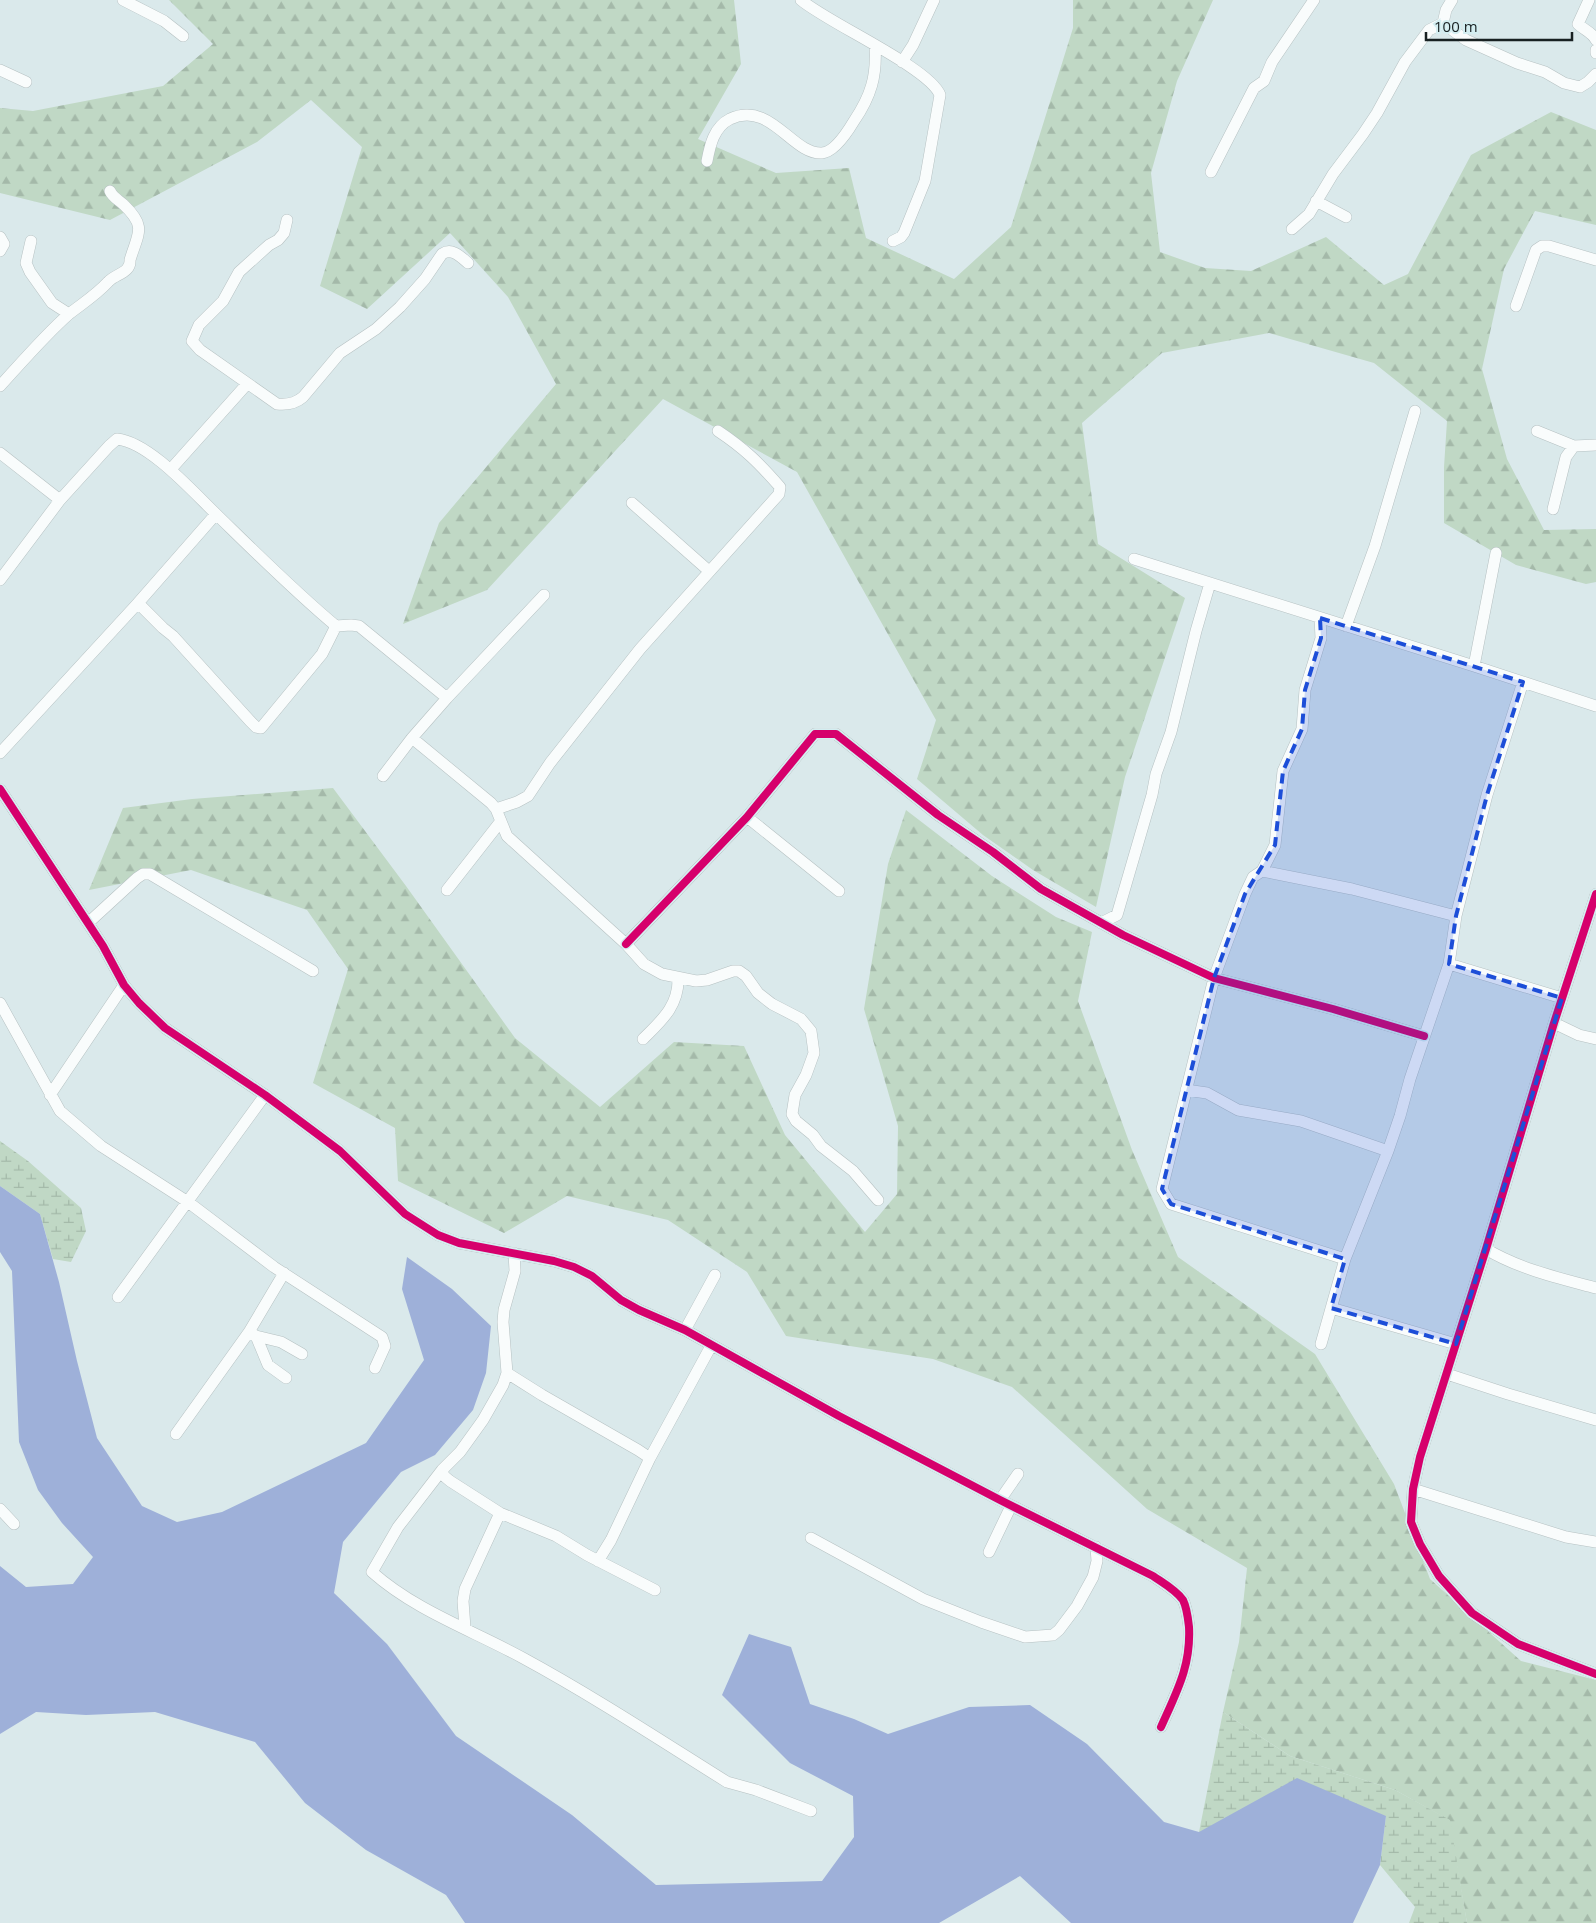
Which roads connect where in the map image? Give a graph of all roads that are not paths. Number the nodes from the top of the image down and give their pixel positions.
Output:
1 (123, 0) edge
2 (802, 0) edge
3 (934, 0) edge
4 (1314, 0) edge
5 (1452, 0) edge
6 (1589, 0) edge
7 (1442, 22) junction
8 (183, 36) dead end
9 (1596, 40) edge
10 (875, 46) junction
11 (902, 62) junction
12 (0, 70) edge
13 (1596, 74) edge
14 (26, 82) dead end
15 (707, 161) dead end
16 (1211, 172) dead end
17 (110, 191) dead end
18 (1316, 201) junction
19 (1346, 217) dead end
20 (287, 220) dead end
21 (1292, 229) dead end
22 (0, 237) edge
23 (31, 241) dead end
24 (893, 241) dead end
25 (0, 251) edge
26 (1596, 260) edge
27 (468, 263) dead end
28 (1516, 306) dead end
29 (69, 314) junction
30 (247, 384) junction
31 (0, 386) edge
32 (1416, 410) dead end
33 (718, 431) dead end
34 (1537, 431) dead end
35 (1596, 445) edge
36 (1574, 446) junction
37 (0, 453) edge
38 (171, 469) junction
39 (60, 500) junction
40 (632, 503) dead end
41 (1553, 509) dead end
42 (216, 514) junction
43 (1496, 553) dead end
44 (1134, 559) dead end
45 (709, 571) junction
46 (0, 580) edge
47 (1210, 583) junction
48 (544, 595) dead end
49 (138, 603) junction
50 (1320, 618) junction
51 (336, 626) junction
52 (1346, 626) junction
53 (1474, 666) junction
54 (1522, 682) junction
55 (447, 698) junction
56 (1596, 706) edge
57 (412, 738) junction
58 (0, 753) edge
59 (383, 776) dead end
60 (2, 796) edge
61 (496, 809) junction
62 (747, 817) junction
63 (501, 821) junction
64 (1262, 870) junction
65 (448, 890) dead end
66 (839, 891) dead end
67 (1596, 894) edge
68 (1594, 912) edge
69 (1456, 916) junction
70 (88, 923) junction
71 (1101, 923) junction
72 (626, 944) junction
73 (1449, 964) junction
74 (313, 972) dead end
75 (678, 978) junction
76 (1214, 978) junction
77 (124, 984) junction
78 (1562, 998) junction
79 (0, 1003) edge
80 (1554, 1023) junction
81 (1424, 1036) junction
82 (643, 1039) dead end
83 (1596, 1039) edge
84 (1186, 1090) junction
85 (50, 1095) junction
86 (265, 1095) junction
87 (1388, 1151) junction
88 (878, 1200) dead end
89 (188, 1202) junction
90 (1486, 1249) junction
91 (514, 1253) junction
92 (1345, 1259) junction
93 (284, 1273) junction
94 (715, 1275) dead end
95 (1596, 1288) edge
96 (118, 1297) dead end
97 (1332, 1308) junction
98 (685, 1330) junction
99 (252, 1334) junction
100 (1321, 1344) dead end
101 (1456, 1344) junction
102 (711, 1346) junction
103 (302, 1354) dead end
104 (374, 1368) dead end
105 (507, 1373) junction
106 (1447, 1374) junction
107 (286, 1378) dead end
108 (1596, 1420) edge
109 (176, 1434) dead end
110 (650, 1458) junction
111 (442, 1470) junction
112 (1018, 1474) dead end
113 (1413, 1489) junction
114 (1000, 1500) junction
115 (1012, 1506) junction
116 (0, 1509) edge
117 (500, 1513) junction
118 (14, 1524) dead end
119 (811, 1538) dead end
120 (1596, 1542) edge
121 (1096, 1547) junction
122 (989, 1552) dead end
123 (598, 1561) junction
124 (655, 1590) dead end
125 (465, 1628) junction
126 (1596, 1674) edge
127 (1162, 1726) dead end
128 (811, 1811) dead end

1 - 8 street
2 - 10 street
3 - 11 street
4 - 16 street
5 - 7 street
6 - 9 street
7 - 13 street
7 - 18 street
10 - 11 street
10 - 15 street
11 - 24 street
12 - 14 street
17 - 29 street
18 - 19 street
18 - 21 street
20 - 30 street
22 - 25 street
23 - 29 street
26 - 28 street
27 - 30 street
29 - 31 street
30 - 38 street
32 - 52 street
33 - 45 street
34 - 36 street
35 - 36 street
36 - 41 street
37 - 39 street
38 - 39 street
38 - 42 street
39 - 46 street
40 - 45 street
42 - 49 street
42 - 51 street
43 - 53 street
44 - 47 street
45 - 61 street
47 - 50 street
47 - 71 street
48 - 55 street
49 - 51 street
49 - 58 street
50 - 52 street
50 - 64 street
51 - 55 street
52 - 53 street
53 - 54 street
54 - 56 street
54 - 69 street
55 - 57 street
57 - 59 street
57 - 61 street
60 - 70 street
61 - 63 street
62 - 66 street
62 - 71 street
62 - 72 street
63 - 65 street
63 - 72 street
64 - 69 street
64 - 76 street
67 - 68 street
68 - 78 street
69 - 73 street
70 - 74 street
70 - 77 street
71 - 76 street
72 - 75 street
73 - 78 street
73 - 81 street
75 - 82 street
75 - 88 street
76 - 81 street
76 - 84 street
77 - 85 street
77 - 86 street
78 - 80 street
79 - 85 street
80 - 83 street
80 - 90 street
81 - 87 street
84 - 87 street
84 - 92 street
85 - 89 street
86 - 89 street
86 - 91 street
87 - 92 street
89 - 93 street
89 - 96 street
90 - 95 street
90 - 101 street
91 - 98 street
91 - 105 street
92 - 97 street
93 - 99 street
93 - 104 street
94 - 98 street
97 - 100 street
97 - 101 street
98 - 102 street
99 - 103 street
99 - 107 street
99 - 109 street
101 - 106 street
102 - 110 street
102 - 114 street
105 - 110 street
105 - 111 street
106 - 108 street
106 - 113 street
110 - 123 street
111 - 117 street
111 - 125 street
112 - 114 street
113 - 120 street
113 - 126 street
114 - 115 street
115 - 121 street
115 - 122 street
116 - 118 street
117 - 123 street
117 - 125 street
119 - 121 street
121 - 127 street
123 - 124 street
125 - 128 street

